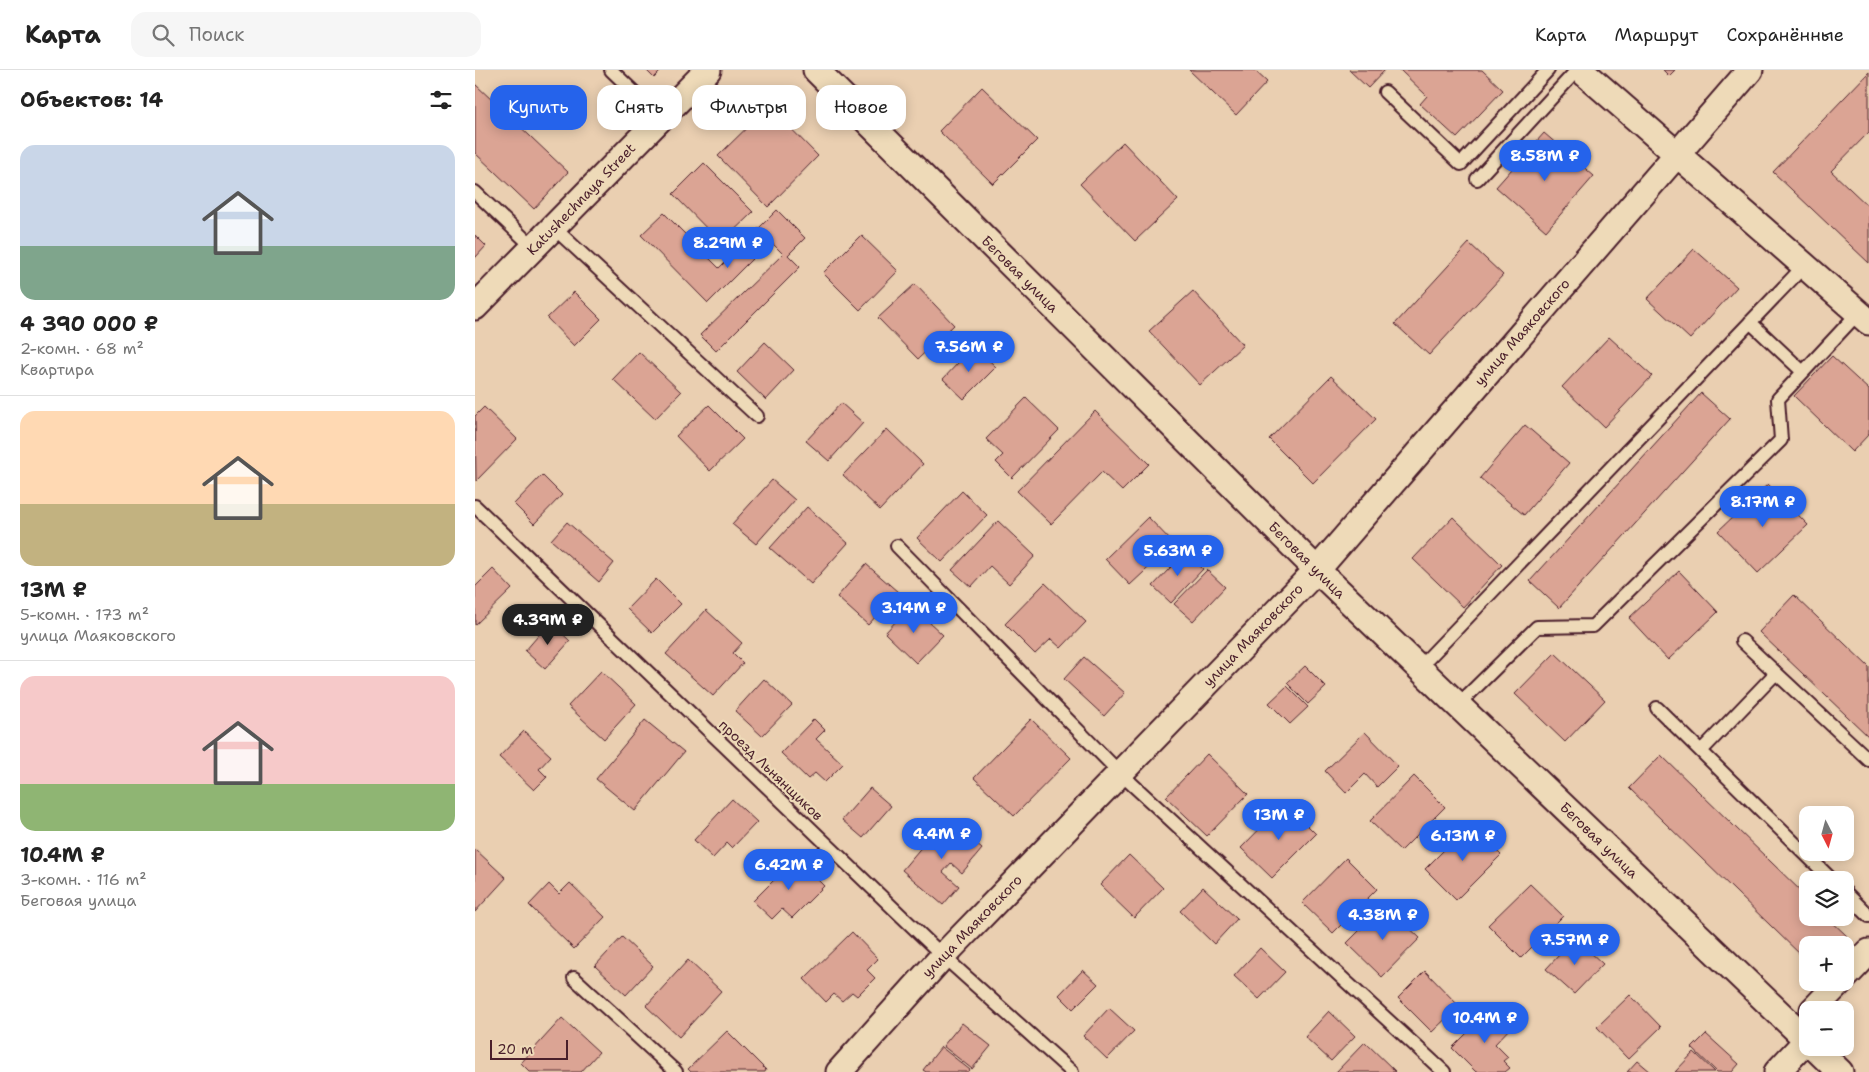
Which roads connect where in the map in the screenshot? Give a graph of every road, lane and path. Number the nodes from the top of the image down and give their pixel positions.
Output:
1 (611, 70) edge
2 (708, 70) edge
3 (816, 70) edge
4 (1548, 70) edge
5 (1577, 70) edge
6 (1581, 70) edge
7 (1750, 70) edge
8 (627, 85) edge
9 (1385, 92) dead end
10 (682, 97) edge
11 (649, 130) edge
12 (1676, 153) junction
13 (1477, 179) dead end
14 (475, 192) edge
15 (553, 227) junction
16 (534, 248) junction
17 (1805, 265) junction
18 (475, 308) edge
19 (1864, 317) edge
20 (1750, 322) junction
21 (1803, 372) junction
22 (757, 416) dead end
23 (475, 506) edge
24 (897, 546) dead end
25 (1317, 570) junction
26 (1742, 641) dead end
27 (1419, 668) junction
28 (1776, 673) junction
29 (1458, 705) junction
30 (1657, 708) dead end
31 (1701, 751) junction
32 (1869, 760) edge
33 (1120, 773) junction
34 (1823, 871) edge
35 (1854, 901) edge
36 (1869, 916) edge
37 (1869, 952) edge
38 (943, 956) junction
39 (1854, 968) edge
40 (574, 978) dead end
41 (1831, 991) edge
42 (1822, 1001) edge
43 (1799, 1026) edge
44 (1799, 1039) edge
45 (1823, 1056) edge
46 (677, 1072) edge
47 (839, 1072) edge
48 (1072, 1072) edge
49 (1444, 1072) edge
50 (1777, 1072) edge
51 (1840, 1072) edge

1 - 8 lane
2 - 10 street, Katushechnaya Street
3 - 25 street, Беговая улица
4 - 9 lane
5 - 13 lane
6 - 12 street
7 - 12 street, улица Маяковского
11 - 15 street, Katushechnaya Street
12 - 17 street
12 - 25 street, улица Маяковского
14 - 16 lane
15 - 16 street, Katushechnaya Street
15 - 22 lane
16 - 18 street, Katushechnaya Street
17 - 19 street
17 - 20 lane
19 - 21 lane
20 - 21 lane
20 - 27 lane
21 - 29 lane
23 - 38 lane, проезд Льнянщиков
24 - 33 lane
25 - 27 street, Беговая улица
25 - 33 street, улица Маяковского
26 - 28 lane
27 - 29 street, Беговая улица
28 - 31 lane
28 - 32 lane
29 - 43 street, Беговая улица
30 - 31 lane
31 - 34 lane
33 - 38 street, улица Маяковского
33 - 49 lane
35 - 36 lane
37 - 39 street
38 - 47 street, улица Маяковского
38 - 48 lane, проезд Льнянщиков
40 - 46 lane
41 - 42 street
44 - 50 street
45 - 51 street

